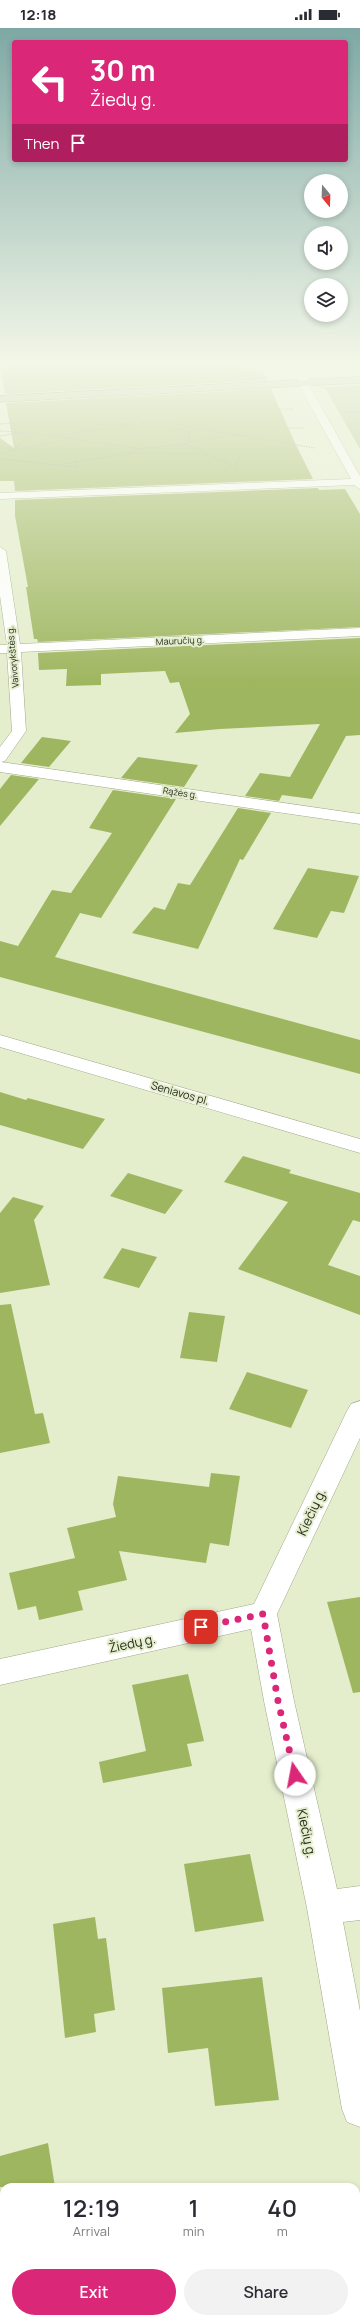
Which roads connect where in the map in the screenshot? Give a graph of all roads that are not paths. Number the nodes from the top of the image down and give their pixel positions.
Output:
1 (352, 470) edge
2 (359, 484) edge
3 (0, 496) edge
4 (0, 551) edge
5 (360, 632) edge
6 (14, 649) junction
7 (0, 650) edge
8 (0, 758) edge
9 (0, 767) edge
10 (360, 819) edge
11 (0, 1041) edge
12 (360, 1146) edge
13 (360, 1410) edge
14 (263, 1614) junction
15 (0, 1672) edge
16 (360, 1903) edge
17 (324, 1908) junction
18 (360, 2109) edge

1 - 2 street
2 - 3 street
4 - 6 street, Vaivorykštės g.
5 - 6 street, Mauručių g.
6 - 7 street, Mauručių g.
6 - 8 street, Vaivorykštės g.
9 - 10 street, Rąžės g.
11 - 12 street, Seniavos pl.
13 - 14 street, Kiečių g.
14 - 15 street, Žiedų g.
14 - 17 street, Kiečių g.
16 - 17 street
17 - 18 street, Kiečių g.

